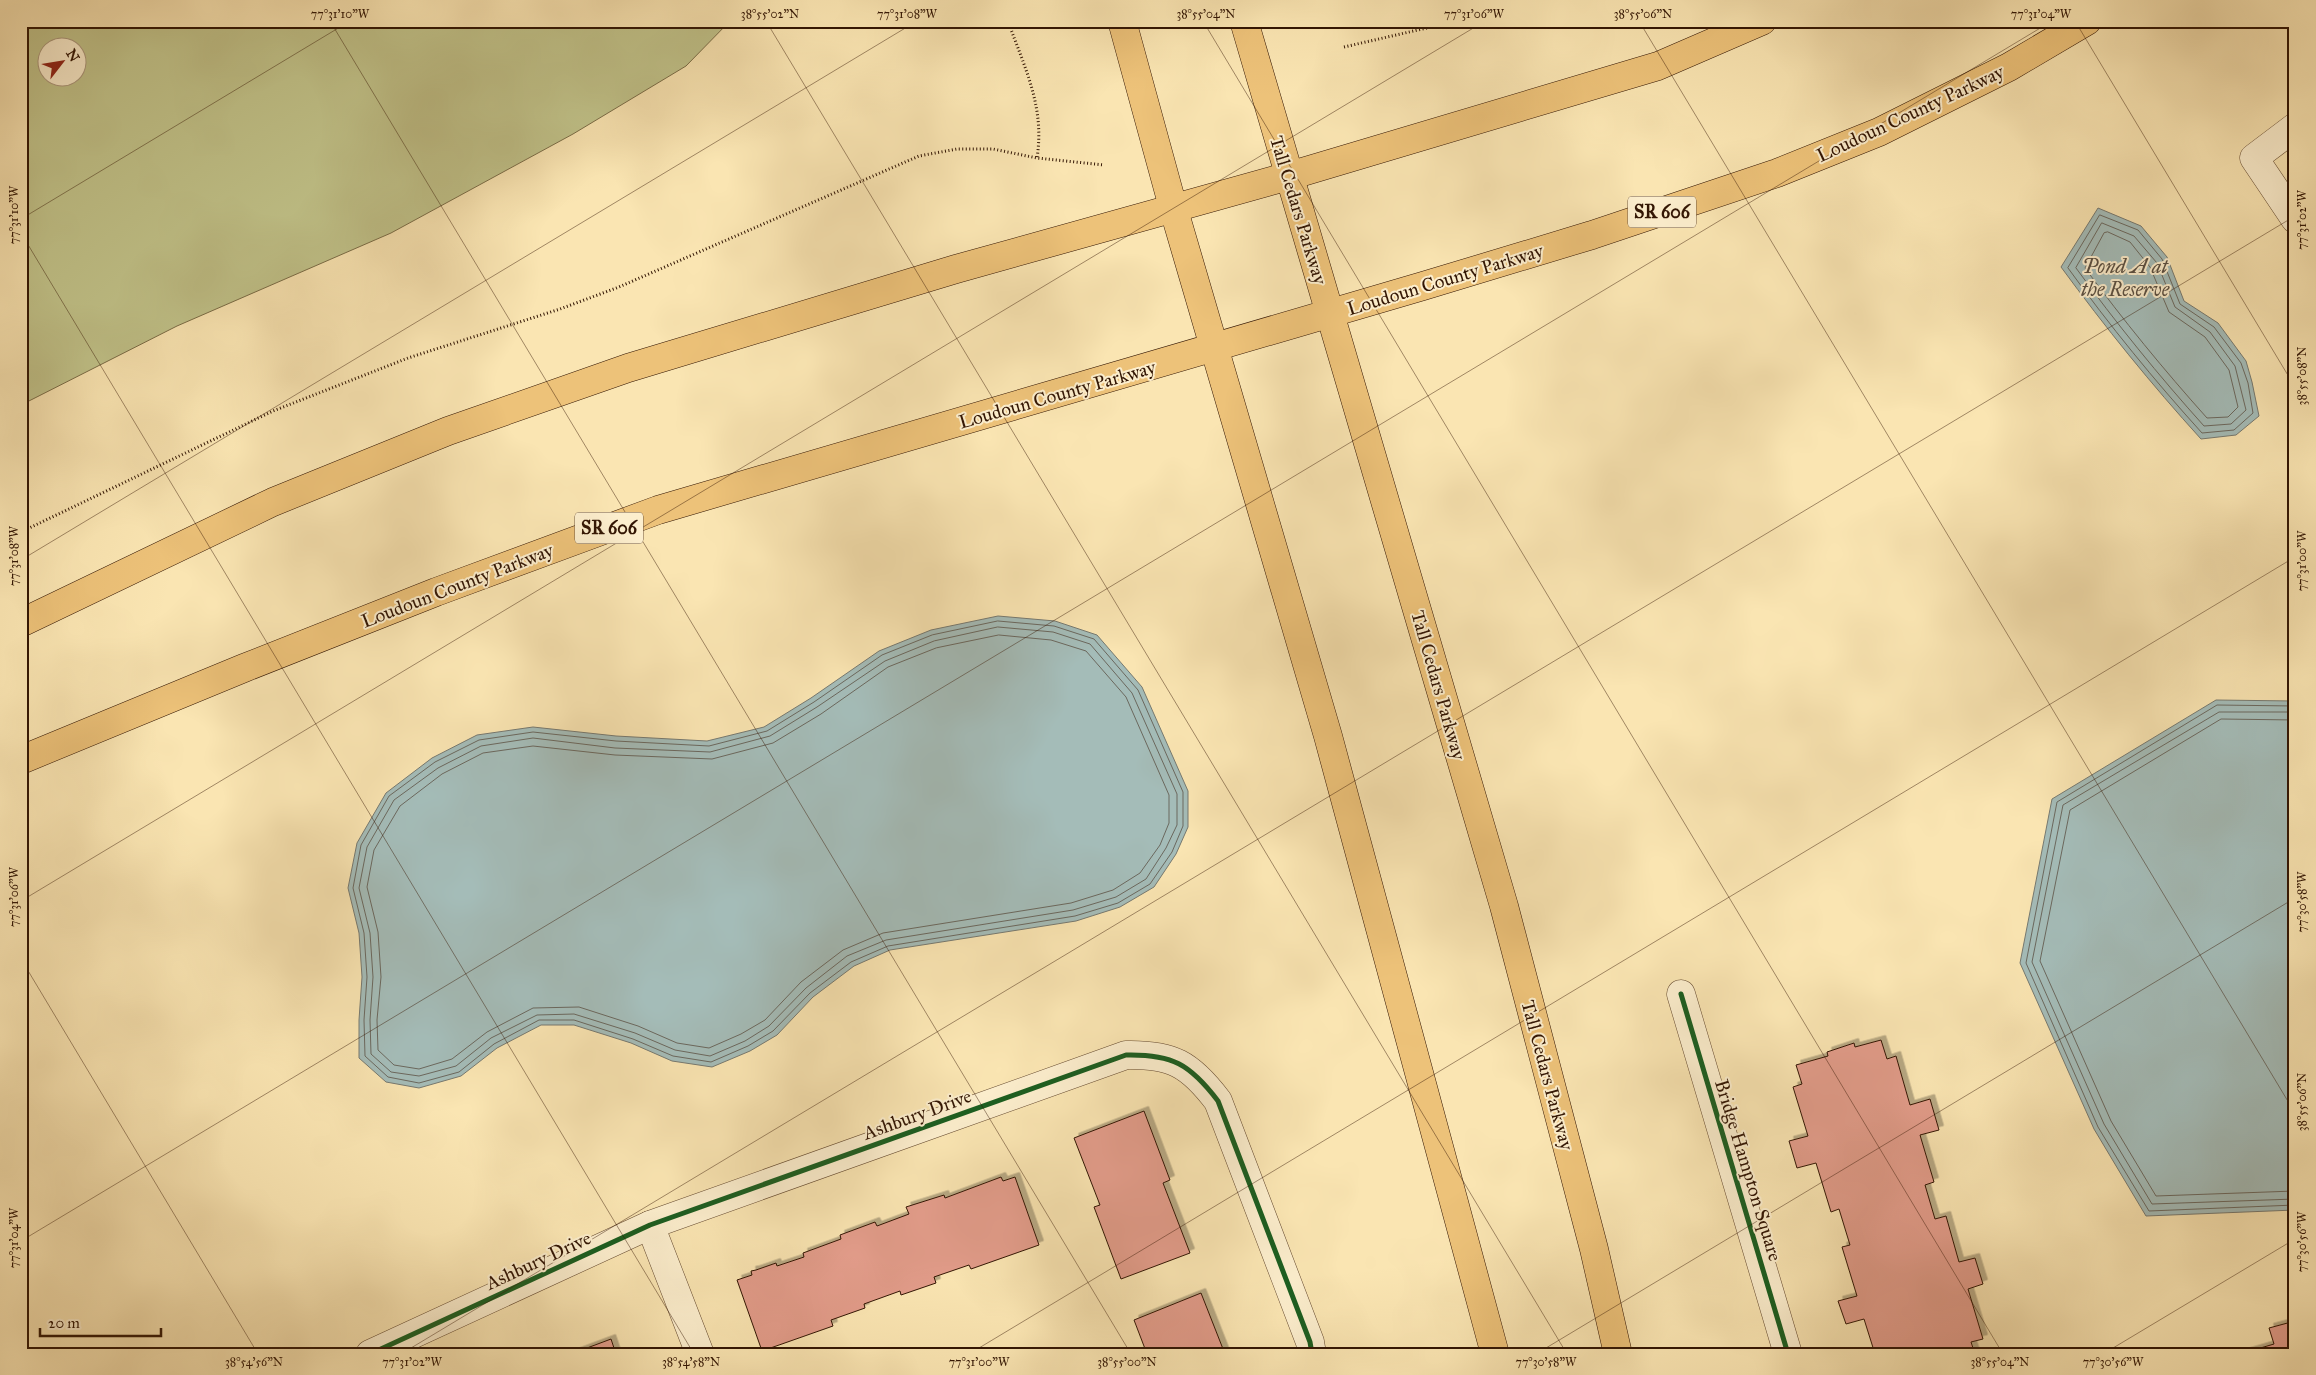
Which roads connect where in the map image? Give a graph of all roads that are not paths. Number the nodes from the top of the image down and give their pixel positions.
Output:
1 (1122, 21) edge
2 (1244, 21) edge
3 (1762, 21) edge
4 (2088, 21) edge
5 (2295, 127) edge
6 (1289, 176) junction
7 (1173, 207) junction
8 (2295, 219) edge
9 (1331, 313) junction
10 (1214, 348) junction
11 (21, 623) edge
12 (21, 760) edge
13 (1681, 994) dead end
14 (650, 1225) junction
15 (370, 1354) edge
16 (700, 1354) edge
17 (1312, 1354) edge
18 (1495, 1354) edge
19 (1618, 1354) edge
20 (1788, 1354) edge

1 - 7 main road
2 - 6 main road, Tall Cedars Parkway
3 - 6 main road
4 - 9 main road, Loudoun County Parkway / SR 606
5 - 8 street
6 - 7 main road
6 - 9 main road, Tall Cedars Parkway
7 - 10 main road
7 - 11 main road
9 - 10 main road, Loudoun County Parkway / SR 606
9 - 19 main road, Tall Cedars Parkway
10 - 12 main road, Loudoun County Parkway / SR 606
10 - 18 main road
13 - 20 street, Bridge Hampton Square
14 - 15 street, Ashbury Drive
14 - 16 street
14 - 17 street, Ashbury Drive

